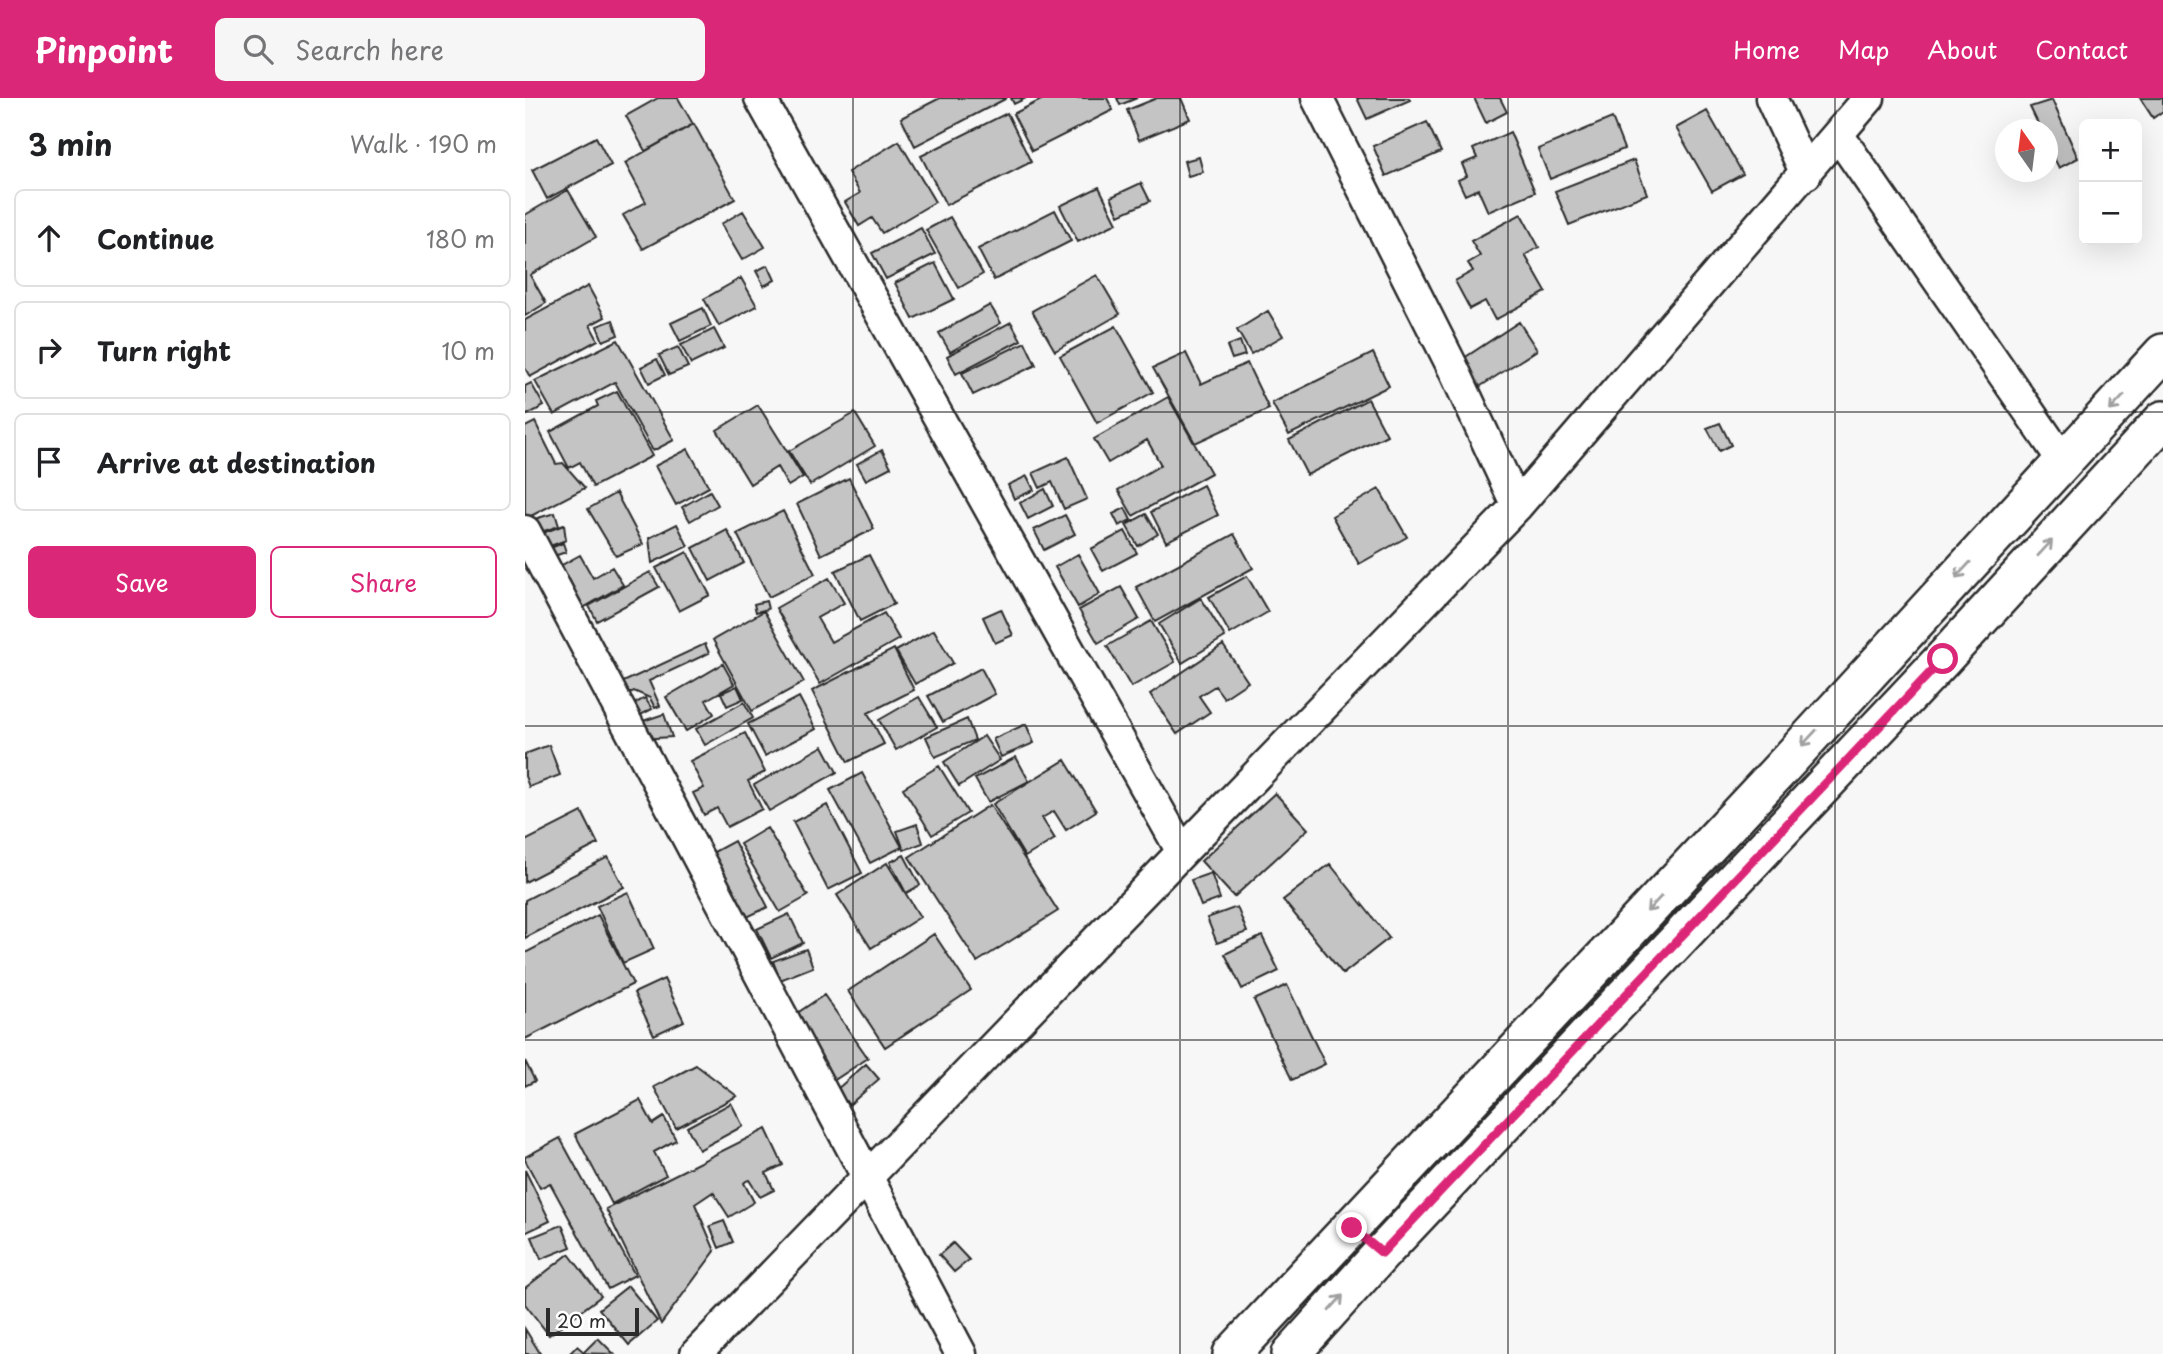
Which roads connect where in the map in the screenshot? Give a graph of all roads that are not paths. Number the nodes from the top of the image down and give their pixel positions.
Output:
1 (760, 98) edge
2 (1317, 98) edge
3 (1770, 98) edge
4 (1869, 98) edge
5 (1839, 136) junction
6 (1806, 174) junction
7 (2163, 353) edge
8 (2163, 420) edge
9 (2063, 461) junction
10 (1517, 506) junction
11 (525, 531) edge
12 (1182, 852) junction
13 (868, 1175) junction
14 (1352, 1228) junction
15 (1382, 1253) junction
16 (697, 1354) edge
17 (961, 1354) edge
18 (1233, 1354) edge
19 (1291, 1354) edge

1 - 12 street
2 - 10 street
3 - 6 street
4 - 5 street
5 - 6 street
5 - 9 street
6 - 10 street
7 -> 9 main road
15 -> 8 main road
9 -> 14 main road
10 - 12 street
11 - 13 street
12 - 13 street
13 - 16 street
13 - 17 street
14 - 15 main road
14 - 18 main road
19 -> 15 main road

